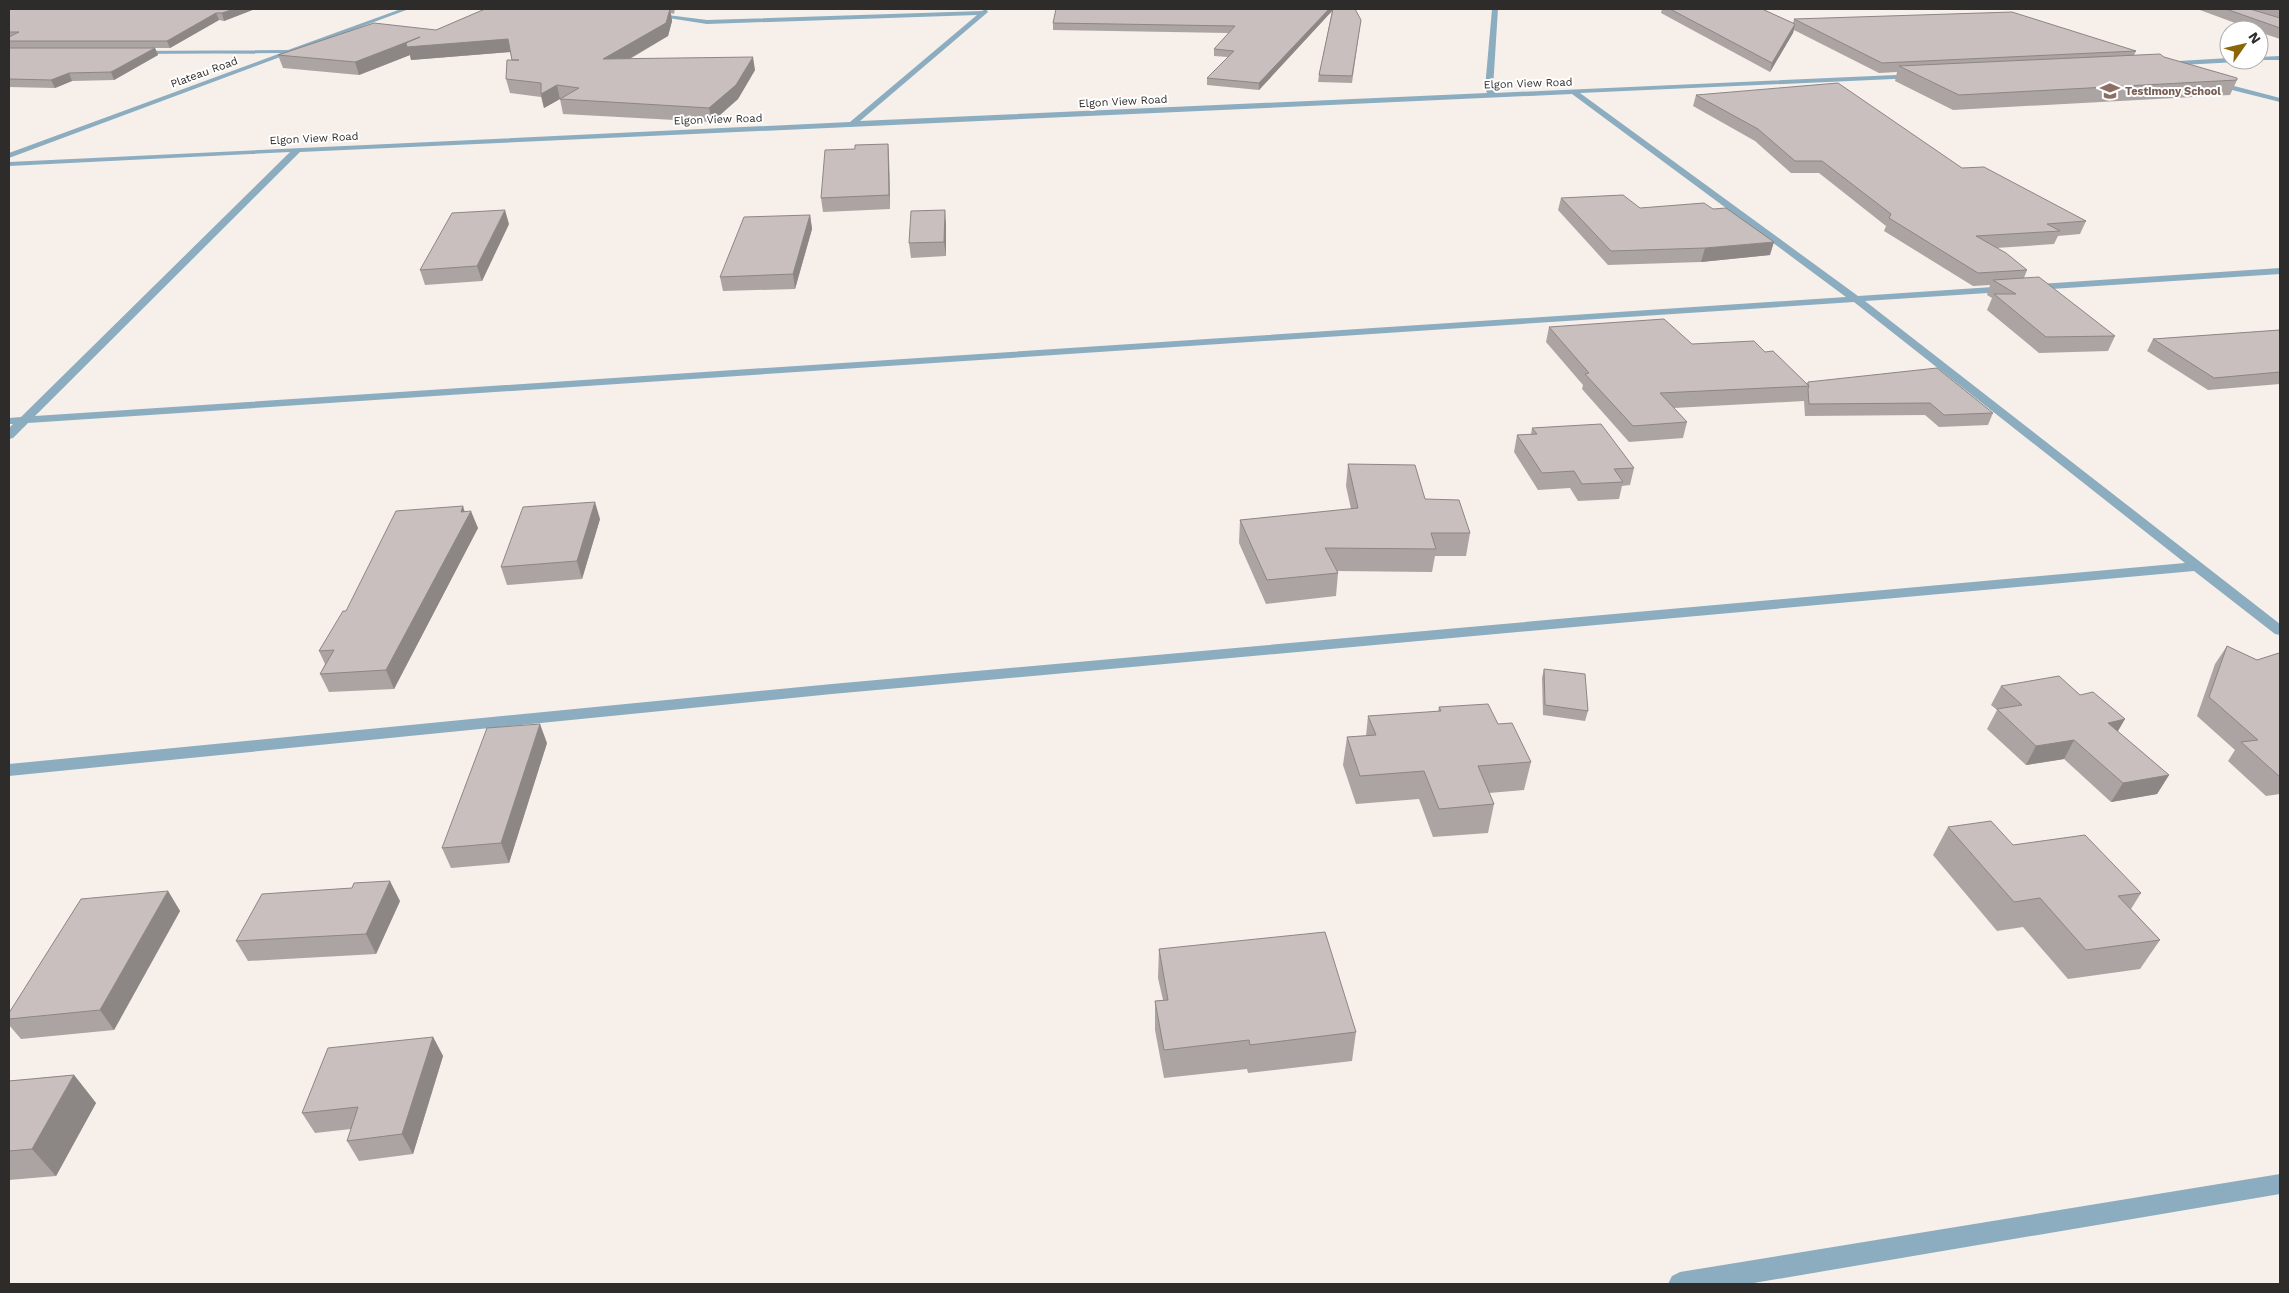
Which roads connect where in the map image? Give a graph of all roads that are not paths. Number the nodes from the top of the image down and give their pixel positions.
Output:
1 (406, 9) edge
2 (1495, 9) edge
3 (986, 11) edge
4 (642, 13) edge
5 (122, 52) edge
6 (294, 52) junction
7 (2219, 61) edge
8 (2171, 72) edge
9 (1920, 76) edge
10 (2207, 81) edge
11 (1576, 92) junction
12 (1492, 95) junction
13 (2280, 100) edge
14 (851, 125) junction
15 (297, 150) junction
16 (9, 156) edge
17 (9, 164) edge
18 (2280, 271) edge
19 (1856, 299) junction
20 (23, 420) junction
21 (9, 422) edge
22 (9, 435) edge
23 (2198, 566) junction
24 (2280, 631) edge
25 (9, 770) edge
26 (2280, 1184) edge
27 (1680, 1284) edge

1 - 6 street, Plateau Road
2 - 12 street
3 - 4 street
3 - 14 street
5 - 6 street
6 - 16 street, Plateau Road
7 - 8 street
9 - 11 street, Elgon View Road
10 - 13 street
11 - 12 street, Elgon View Road
11 - 19 street
12 - 14 street, Elgon View Road
14 - 15 street, Elgon View Road
15 - 17 street, Elgon View Road
15 - 20 street
18 - 19 street
19 - 20 street
19 - 23 street
20 - 21 street
20 - 22 street
23 - 24 street
23 - 25 street
26 - 27 street

